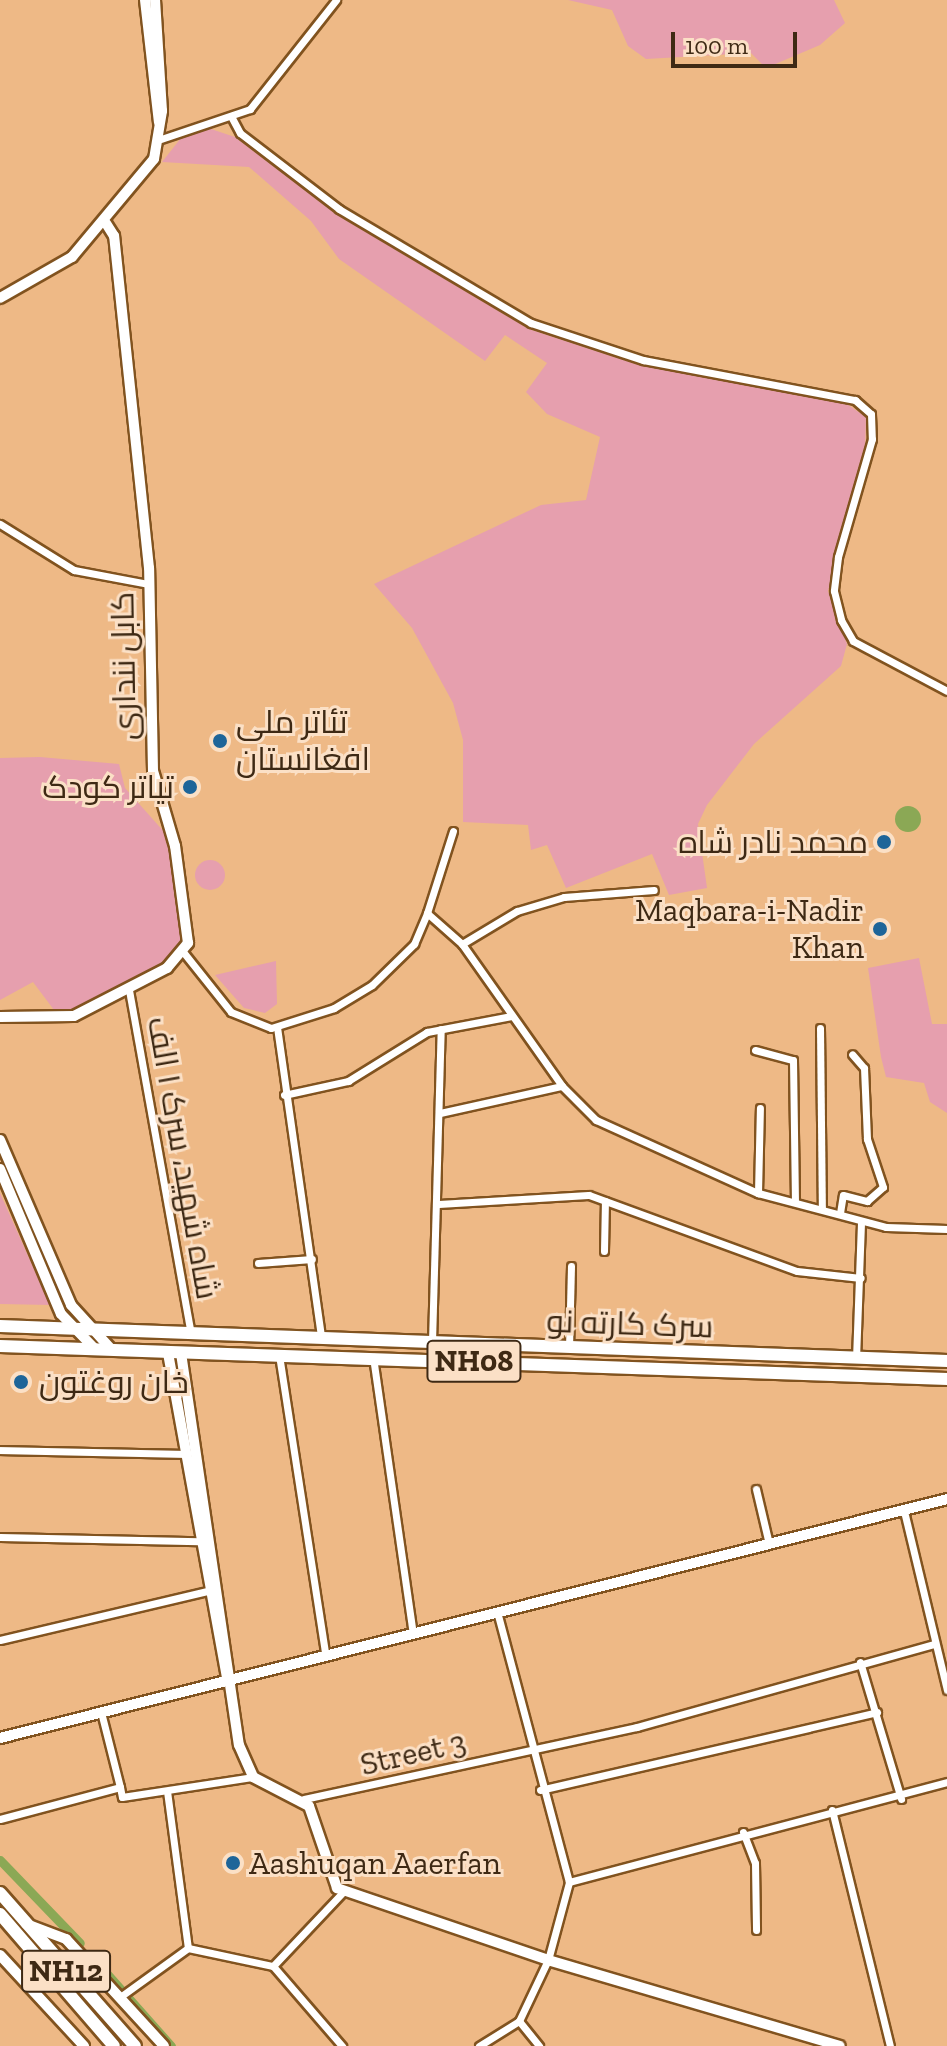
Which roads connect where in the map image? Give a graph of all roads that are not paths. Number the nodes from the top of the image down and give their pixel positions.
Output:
1 (145, 0) edge
2 (155, 0) edge
3 (336, 0) edge
4 (232, 118) junction
5 (160, 123) junction
6 (161, 139) junction
7 (106, 223) junction
8 (0, 298) edge
9 (0, 524) edge
10 (148, 584) junction
11 (947, 691) edge
12 (453, 831) dead end
13 (654, 890) dead end
14 (427, 913) junction
15 (462, 944) junction
16 (184, 953) junction
17 (129, 990) junction
18 (512, 1016) junction
19 (0, 1017) edge
20 (277, 1027) junction
21 (820, 1028) dead end
22 (441, 1029) junction
23 (755, 1050) dead end
24 (852, 1054) dead end
25 (562, 1086) junction
26 (284, 1095) junction
27 (760, 1108) dead end
28 (440, 1113) junction
29 (0, 1140) edge
30 (0, 1169) edge
31 (758, 1193) junction
32 (795, 1200) junction
33 (605, 1201) junction
34 (438, 1204) junction
35 (822, 1207) junction
36 (840, 1213) junction
37 (861, 1221) junction
38 (947, 1229) edge
39 (604, 1251) dead end
40 (312, 1259) junction
41 (258, 1263) dead end
42 (571, 1266) dead end
43 (861, 1278) junction
44 (0, 1326) edge
45 (71, 1328) junction
46 (93, 1329) junction
47 (191, 1333) junction
48 (321, 1338) junction
49 (432, 1342) junction
50 (0, 1346) edge
51 (569, 1348) junction
52 (95, 1349) junction
53 (111, 1349) junction
54 (174, 1353) junction
55 (279, 1355) junction
56 (373, 1357) junction
57 (856, 1360) junction
58 (947, 1361) edge
59 (947, 1379) edge
60 (0, 1450) edge
61 (184, 1454) junction
62 (756, 1489) dead end
63 (947, 1499) edge
64 (904, 1511) junction
65 (0, 1537) edge
66 (199, 1541) junction
67 (769, 1544) junction
68 (207, 1591) junction
69 (497, 1612) junction
70 (413, 1633) junction
71 (0, 1640) edge
72 (935, 1644) junction
73 (325, 1653) junction
74 (860, 1662) junction
75 (227, 1678) junction
76 (947, 1690) edge
77 (101, 1712) junction
78 (877, 1712) junction
79 (0, 1738) edge
80 (533, 1752) junction
81 (253, 1777) junction
82 (947, 1782) edge
83 (120, 1787) junction
84 (540, 1790) junction
85 (167, 1791) junction
86 (304, 1799) junction
87 (901, 1799) junction
88 (832, 1810) junction
89 (0, 1819) edge
90 (743, 1832) junction
91 (569, 1882) junction
92 (343, 1892) junction
93 (0, 1893) edge
94 (0, 1914) edge
95 (25, 1923) junction
96 (756, 1930) dead end
97 (188, 1948) junction
98 (0, 1955) edge
99 (548, 1960) junction
100 (273, 1966) junction
101 (121, 1996) junction
102 (519, 2021) junction
103 (84, 2046) edge
104 (114, 2046) edge
105 (135, 2046) edge
106 (164, 2046) edge
107 (342, 2046) edge
108 (479, 2046) edge
109 (539, 2046) edge
110 (840, 2046) edge
111 (890, 2046) edge

1 - 5 street
2 - 5 street
3 - 4 street
4 - 6 street
4 - 11 street
5 - 6 street
6 - 7 street
7 - 8 street
7 - 10 street, کابل ننداری
9 - 10 street
10 - 16 street, کابل ننداری
12 - 14 street
13 - 15 street
14 - 15 street
14 - 20 street
15 - 18 street
16 - 17 street
16 - 20 street
17 - 19 street
17 - 47 street, شاه شهید، سرک ۱ الف
18 - 22 street
18 - 25 street
20 - 26 street
21 - 35 street
22 - 26 street
22 - 28 street
23 - 32 street
24 - 36 street
25 - 28 street
25 - 31 street
26 - 40 street
27 - 31 street
28 - 34 street
29 - 46 street
30 - 45 street
31 - 32 street
32 - 35 street
33 - 34 street
33 - 39 street
33 - 43 street
34 - 49 street
35 - 36 street
36 - 37 street
37 - 38 street
37 - 43 street
40 - 41 street
40 - 48 street
42 - 51 street
43 - 57 street
44 - 45 highway, سرک کارته نو / NH08
45 - 46 highway, سرک کارته نو / NH08
45 - 52 street
46 - 47 highway, سرک کارته نو / NH08
46 - 53 street
47 - 48 highway, سرک کارته نو / NH08
48 - 49 highway, سرک کارته نو / NH08
49 - 51 highway, سرک کارته نو / NH08
50 - 52 highway, سرک کارته نو / NH08
51 - 57 highway, سرک کارته نو / NH08
52 - 53 highway, سرک کارته نو / NH08
53 - 54 highway, سرک کارته نو / NH08
54 - 55 highway, سرک کارته نو / NH08
54 - 61 street
54 - 75 street
55 - 56 highway, سرک کارته نو / NH08
55 - 73 street
56 - 59 highway, سرک کارته نو / NH08
56 - 70 street
57 - 58 highway, سرک کارته نو / NH08
60 - 61 street
61 - 66 street
62 - 67 street
63 - 64 street
64 - 67 street
64 - 72 street
65 - 66 street
66 - 68 street
67 - 69 street
68 - 71 street
68 - 75 street
69 - 70 street
69 - 80 street
70 - 73 street
72 - 74 street, Street 3
72 - 76 street
73 - 75 street
74 - 78 street
74 - 80 street, Street 3
75 - 77 street
75 - 81 street
77 - 79 street
77 - 83 street
78 - 84 street
78 - 87 street
80 - 84 street
80 - 86 street, Street 3
81 - 85 street
81 - 86 street
82 - 87 street
83 - 85 street
83 - 89 street
84 - 91 street
85 - 97 street
86 - 92 street
87 - 88 street
88 - 90 street
88 - 111 street
90 - 91 street
90 - 96 street
91 - 99 street
92 - 99 street
92 - 100 street
93 - 95 highway, NH12
94 - 104 highway, NH12
95 - 101 street
95 - 105 highway, NH12
97 - 100 street
97 - 101 street
98 - 103 street
99 - 102 street
99 - 110 street
100 - 107 street
101 - 106 street
102 - 108 street
102 - 109 street

